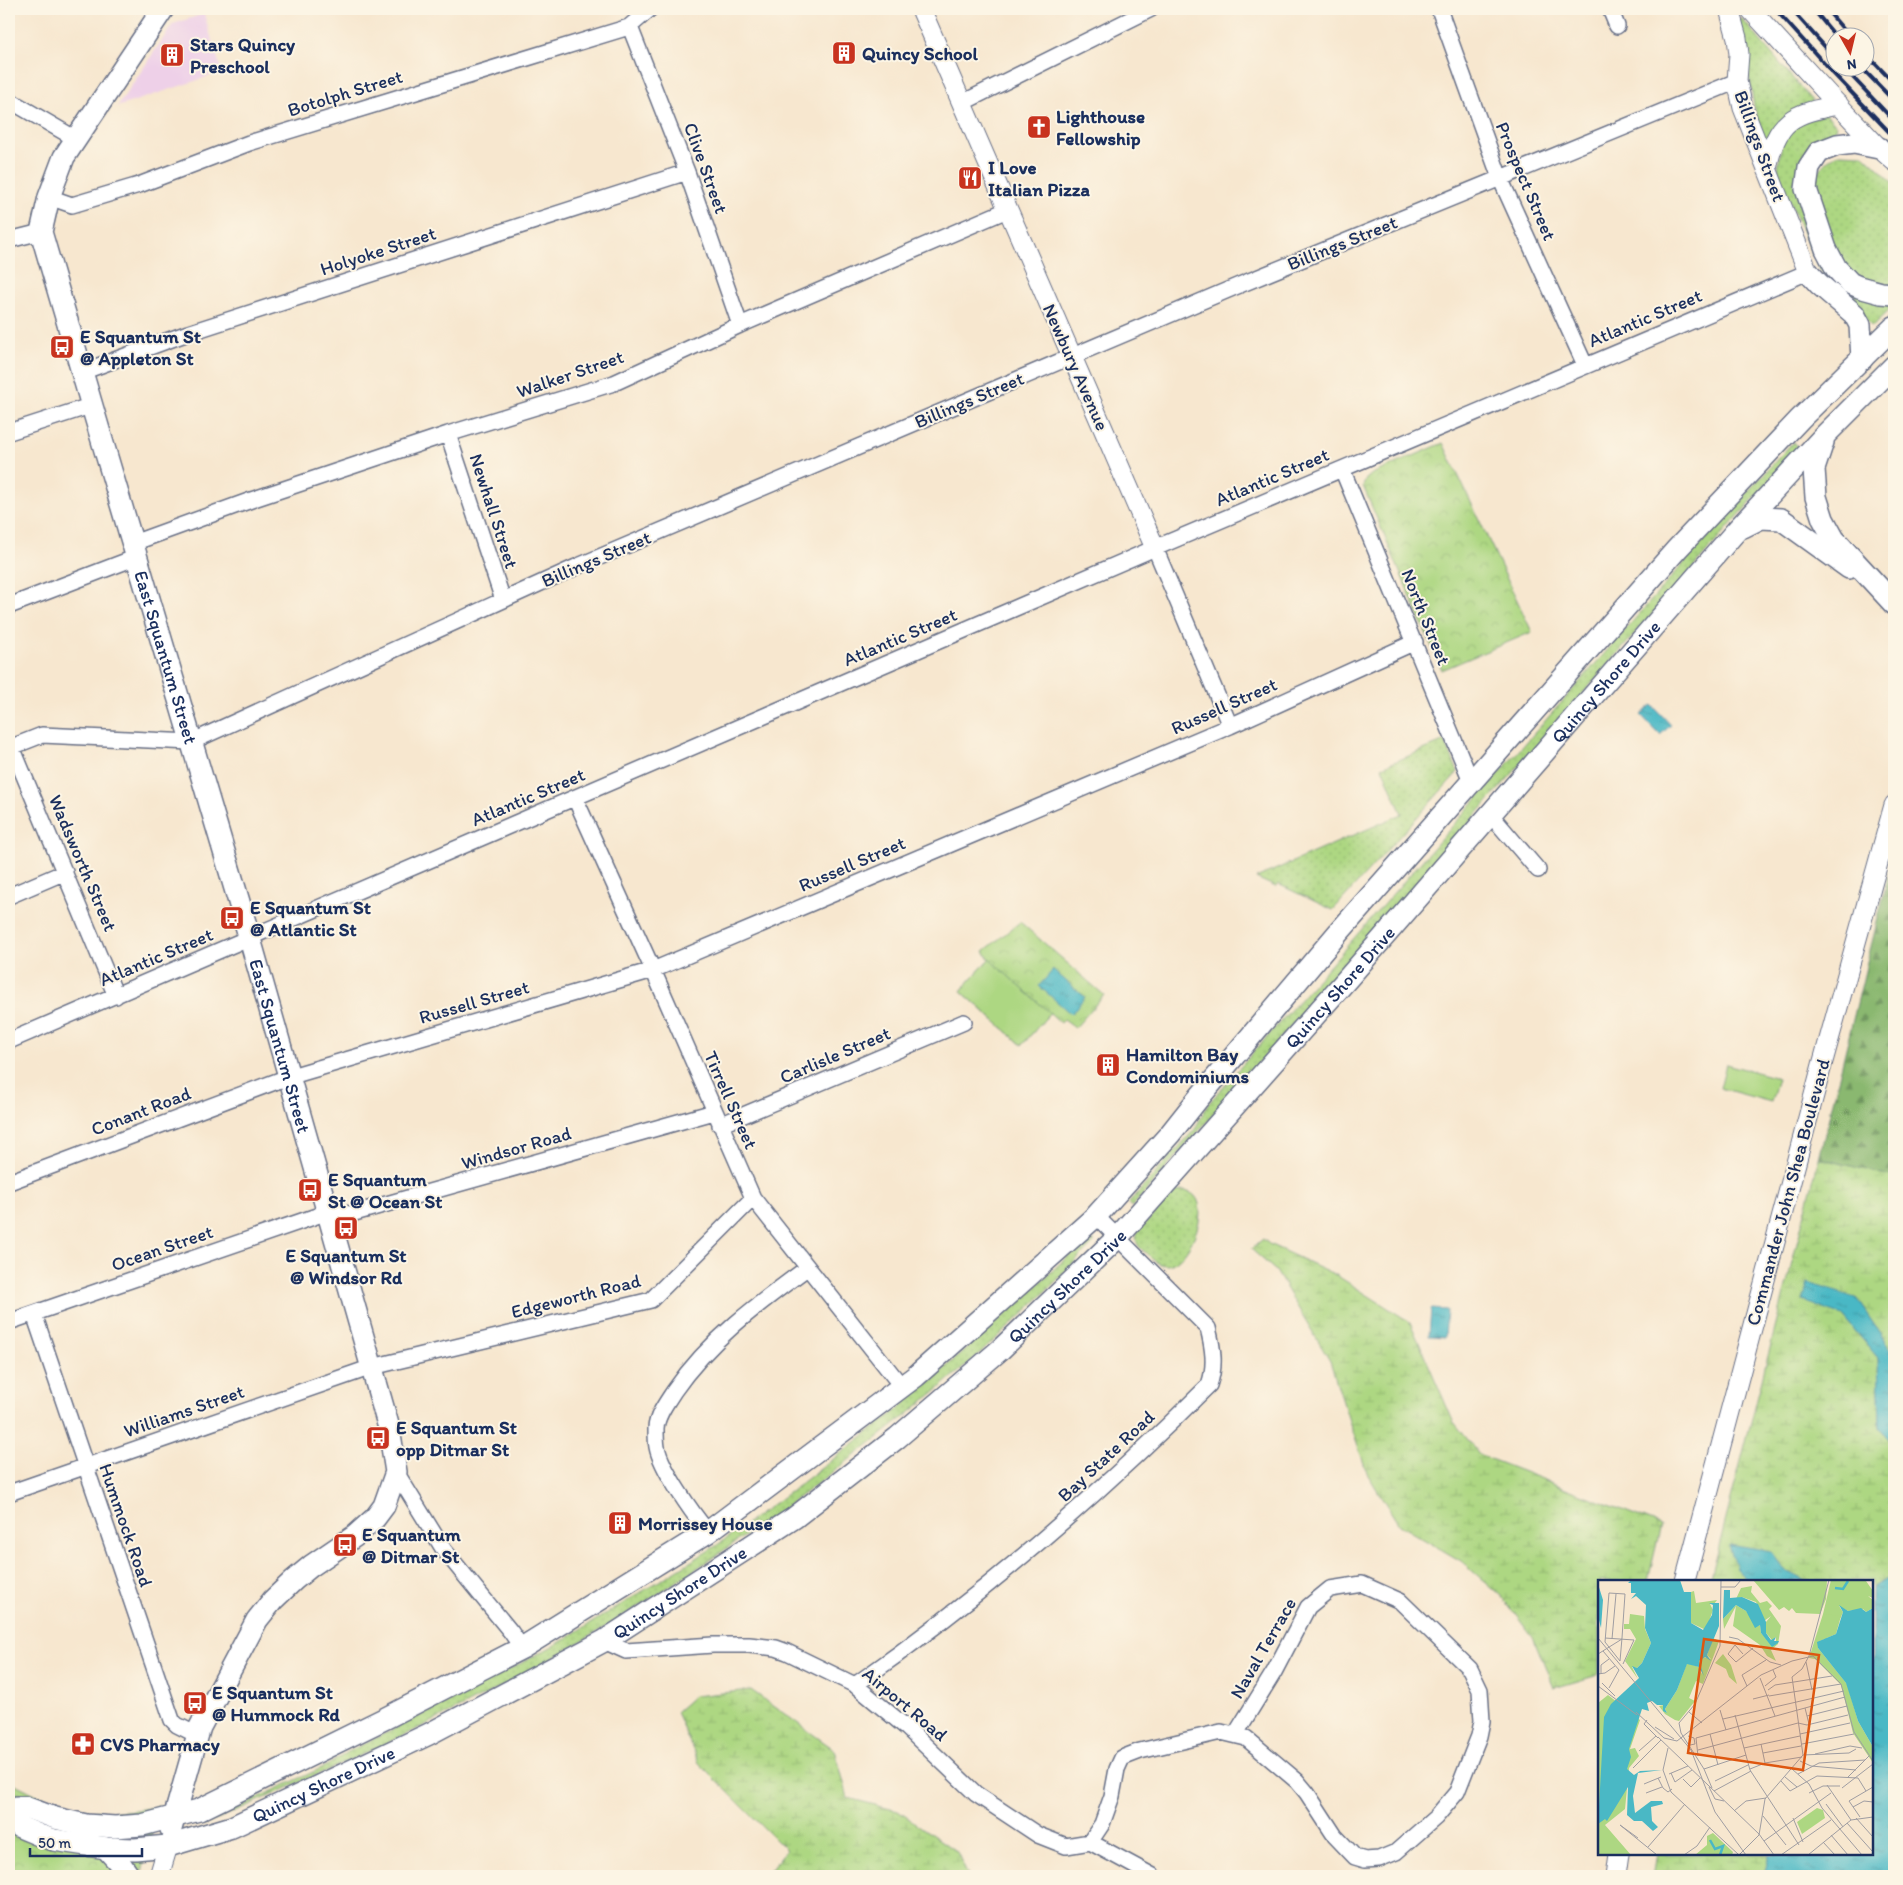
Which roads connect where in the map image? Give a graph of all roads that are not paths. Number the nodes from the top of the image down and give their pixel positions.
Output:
1 (162, 9) edge
2 (650, 9) edge
3 (921, 9) edge
4 (1151, 9) edge
5 (1438, 9) edge
6 (1610, 9) edge
7 (1729, 9) edge
8 (1750, 9) edge
9 (1617, 26) dead end
10 (630, 27) junction
11 (1737, 81) junction
12 (9, 100) edge
13 (962, 103) junction
14 (1839, 105) junction
15 (76, 139) junction
16 (1887, 154) edge
17 (1767, 169) junction
18 (687, 172) junction
19 (1500, 178) junction
20 (49, 197) junction
21 (1007, 210) junction
22 (41, 232) junction
23 (9, 240) edge
24 (1808, 272) junction
25 (1894, 294) edge
26 (740, 325) junction
27 (1894, 327) edge
28 (1072, 356) junction
29 (1862, 359) junction
30 (1585, 365) junction
31 (1894, 366) edge
32 (82, 372) junction
33 (92, 405) junction
34 (9, 432) edge
35 (448, 434) junction
36 (1825, 435) junction
37 (1342, 469) junction
38 (1737, 530) junction
39 (1155, 548) junction
40 (135, 550) junction
41 (1876, 586) junction
42 (503, 600) junction
43 (1894, 604) edge
44 (9, 606) edge
45 (1415, 642) junction
46 (1230, 726) junction
47 (191, 742) junction
48 (10, 747) edge
49 (1471, 781) junction
50 (575, 798) junction
51 (1894, 804) edge
52 (1490, 814) junction
53 (1538, 870) dead end
54 (65, 872) junction
55 (9, 896) edge
56 (250, 939) junction
57 (654, 970) junction
58 (116, 996) junction
59 (964, 1022) dead end
60 (9, 1041) edge
61 (288, 1077) junction
62 (717, 1119) junction
63 (9, 1182) edge
64 (753, 1198) junction
65 (328, 1212) junction
66 (1096, 1216) junction
67 (1118, 1237) junction
68 (807, 1268) junction
69 (34, 1314) junction
70 (9, 1322) edge
71 (372, 1366) junction
72 (901, 1388) junction
73 (85, 1467) junction
74 (396, 1472) junction
75 (9, 1493) edge
76 (708, 1532) junction
77 (1685, 1580) edge
78 (604, 1641) junction
79 (522, 1648) junction
80 (855, 1685) junction
81 (197, 1735) junction
82 (1234, 1735) junction
83 (9, 1811) edge
84 (174, 1818) junction
85 (1090, 1842) junction
86 (168, 1846) junction
87 (106, 1848) junction
88 (1619, 1855) edge
89 (129, 1876) edge
90 (160, 1876) edge
91 (1153, 1876) edge
92 (1616, 1876) edge

1 - 15 main road, East Squantum Street
2 - 10 street, Botolph Street
3 - 13 street, Newbury Avenue
4 - 13 street
5 - 19 street, Prospect Street
6 - 9 street
7 - 11 street
8 - 14 street
10 - 18 street, Clive Street
10 - 20 street, Botolph Street
11 - 17 street, Billings Street
11 - 19 street, Billings Street
12 - 15 street
13 - 21 street, Newbury Avenue
14 - 16 street
14 - 17 street
15 - 20 main road, East Squantum Street
16 - 25 main road
17 - 24 street, Billings Street
18 - 26 street, Clive Street
18 - 32 street, Holyoke Street
19 - 28 street, Billings Street
19 - 30 street, Prospect Street
20 - 22 main road, East Squantum Street
21 - 26 street, Walker Street
21 - 28 street, Newbury Avenue
22 - 23 street
22 - 32 main road, East Squantum Street
24 - 29 main road
24 - 30 street, Atlantic Street
26 - 35 street, Walker Street
27 - 29 main road, Quincy Shore Drive
28 - 39 street, Newbury Avenue
28 - 42 street, Billings Street
29 - 49 main road, Quincy Shore Drive
30 - 37 street, Atlantic Street
31 - 36 main road, Quincy Shore Drive
32 - 33 main road, East Squantum Street
33 - 34 street
33 - 40 main road, East Squantum Street
35 - 40 street, Walker Street
35 - 42 street, Newhall Street
36 - 38 main road, Quincy Shore Drive
36 - 41 main road
37 - 39 street, Atlantic Street
37 - 45 street, North Street
38 - 41 main road
38 - 52 main road, Quincy Shore Drive
39 - 46 street, Newbury Avenue
39 - 50 street, Atlantic Street
40 - 44 street, Walker Street
40 - 47 main road, East Squantum Street
41 - 43 main road
42 - 47 street, Billings Street
45 - 46 street, Russell Street
45 - 49 street, North Street
46 - 57 street, Russell Street
47 - 48 street, Billings Street
47 - 56 main road, East Squantum Street
48 - 54 street, Wadsworth Street
49 - 66 main road, Quincy Shore Drive
50 - 56 street, Atlantic Street
50 - 57 street, Tirrell Street
51 - 77 street, Commander John Shea Boulevard
52 - 53 street
52 - 67 main road, Quincy Shore Drive
54 - 55 street
54 - 58 street, Wadsworth Street
56 - 58 street, Atlantic Street
56 - 61 main road, East Squantum Street
57 - 61 street, Russell Street
57 - 62 street, Tirrell Street
58 - 60 street, Atlantic Street
59 - 62 street, Carlisle Street
61 - 63 street, Conant Road
61 - 65 main road, East Squantum Street
62 - 64 street, Tirrell Street
62 - 65 street, Windsor Road
64 - 68 street, Tirrell Street
64 - 71 street, Edgeworth Road
65 - 69 street, Ocean Street
65 - 71 main road, East Squantum Street
66 - 67 street, Bay State Road
66 - 72 main road, Quincy Shore Drive
67 - 78 main road, Quincy Shore Drive
67 - 80 street, Bay State Road
68 - 72 street, Tirrell Street
68 - 76 street
69 - 70 street, Ocean Street
69 - 73 street, Hummock Road
71 - 73 street, Williams Street
71 - 74 main road, East Squantum Street
72 - 76 main road, Quincy Shore Drive
73 - 75 street, Williams Street
73 - 81 street, Hummock Road
74 - 79 street
74 - 81 main road, East Squantum Street
76 - 79 main road, Quincy Shore Drive
78 - 80 street, Airport Road
78 - 86 main road, Quincy Shore Drive
79 - 84 main road, Quincy Shore Drive
80 - 85 street, Airport Road
81 - 84 main road, East Squantum Street
82 - 82 street, Naval Terrace
82 - 85 street, Naval Terrace
83 - 84 main road, Quincy Shore Drive
83 - 87 main road, Quincy Shore Drive
84 - 86 main road, East Squantum Street
85 - 91 street
86 - 87 main road, Quincy Shore Drive
86 - 90 street, East Squantum Street
87 - 89 main road
88 - 92 street

